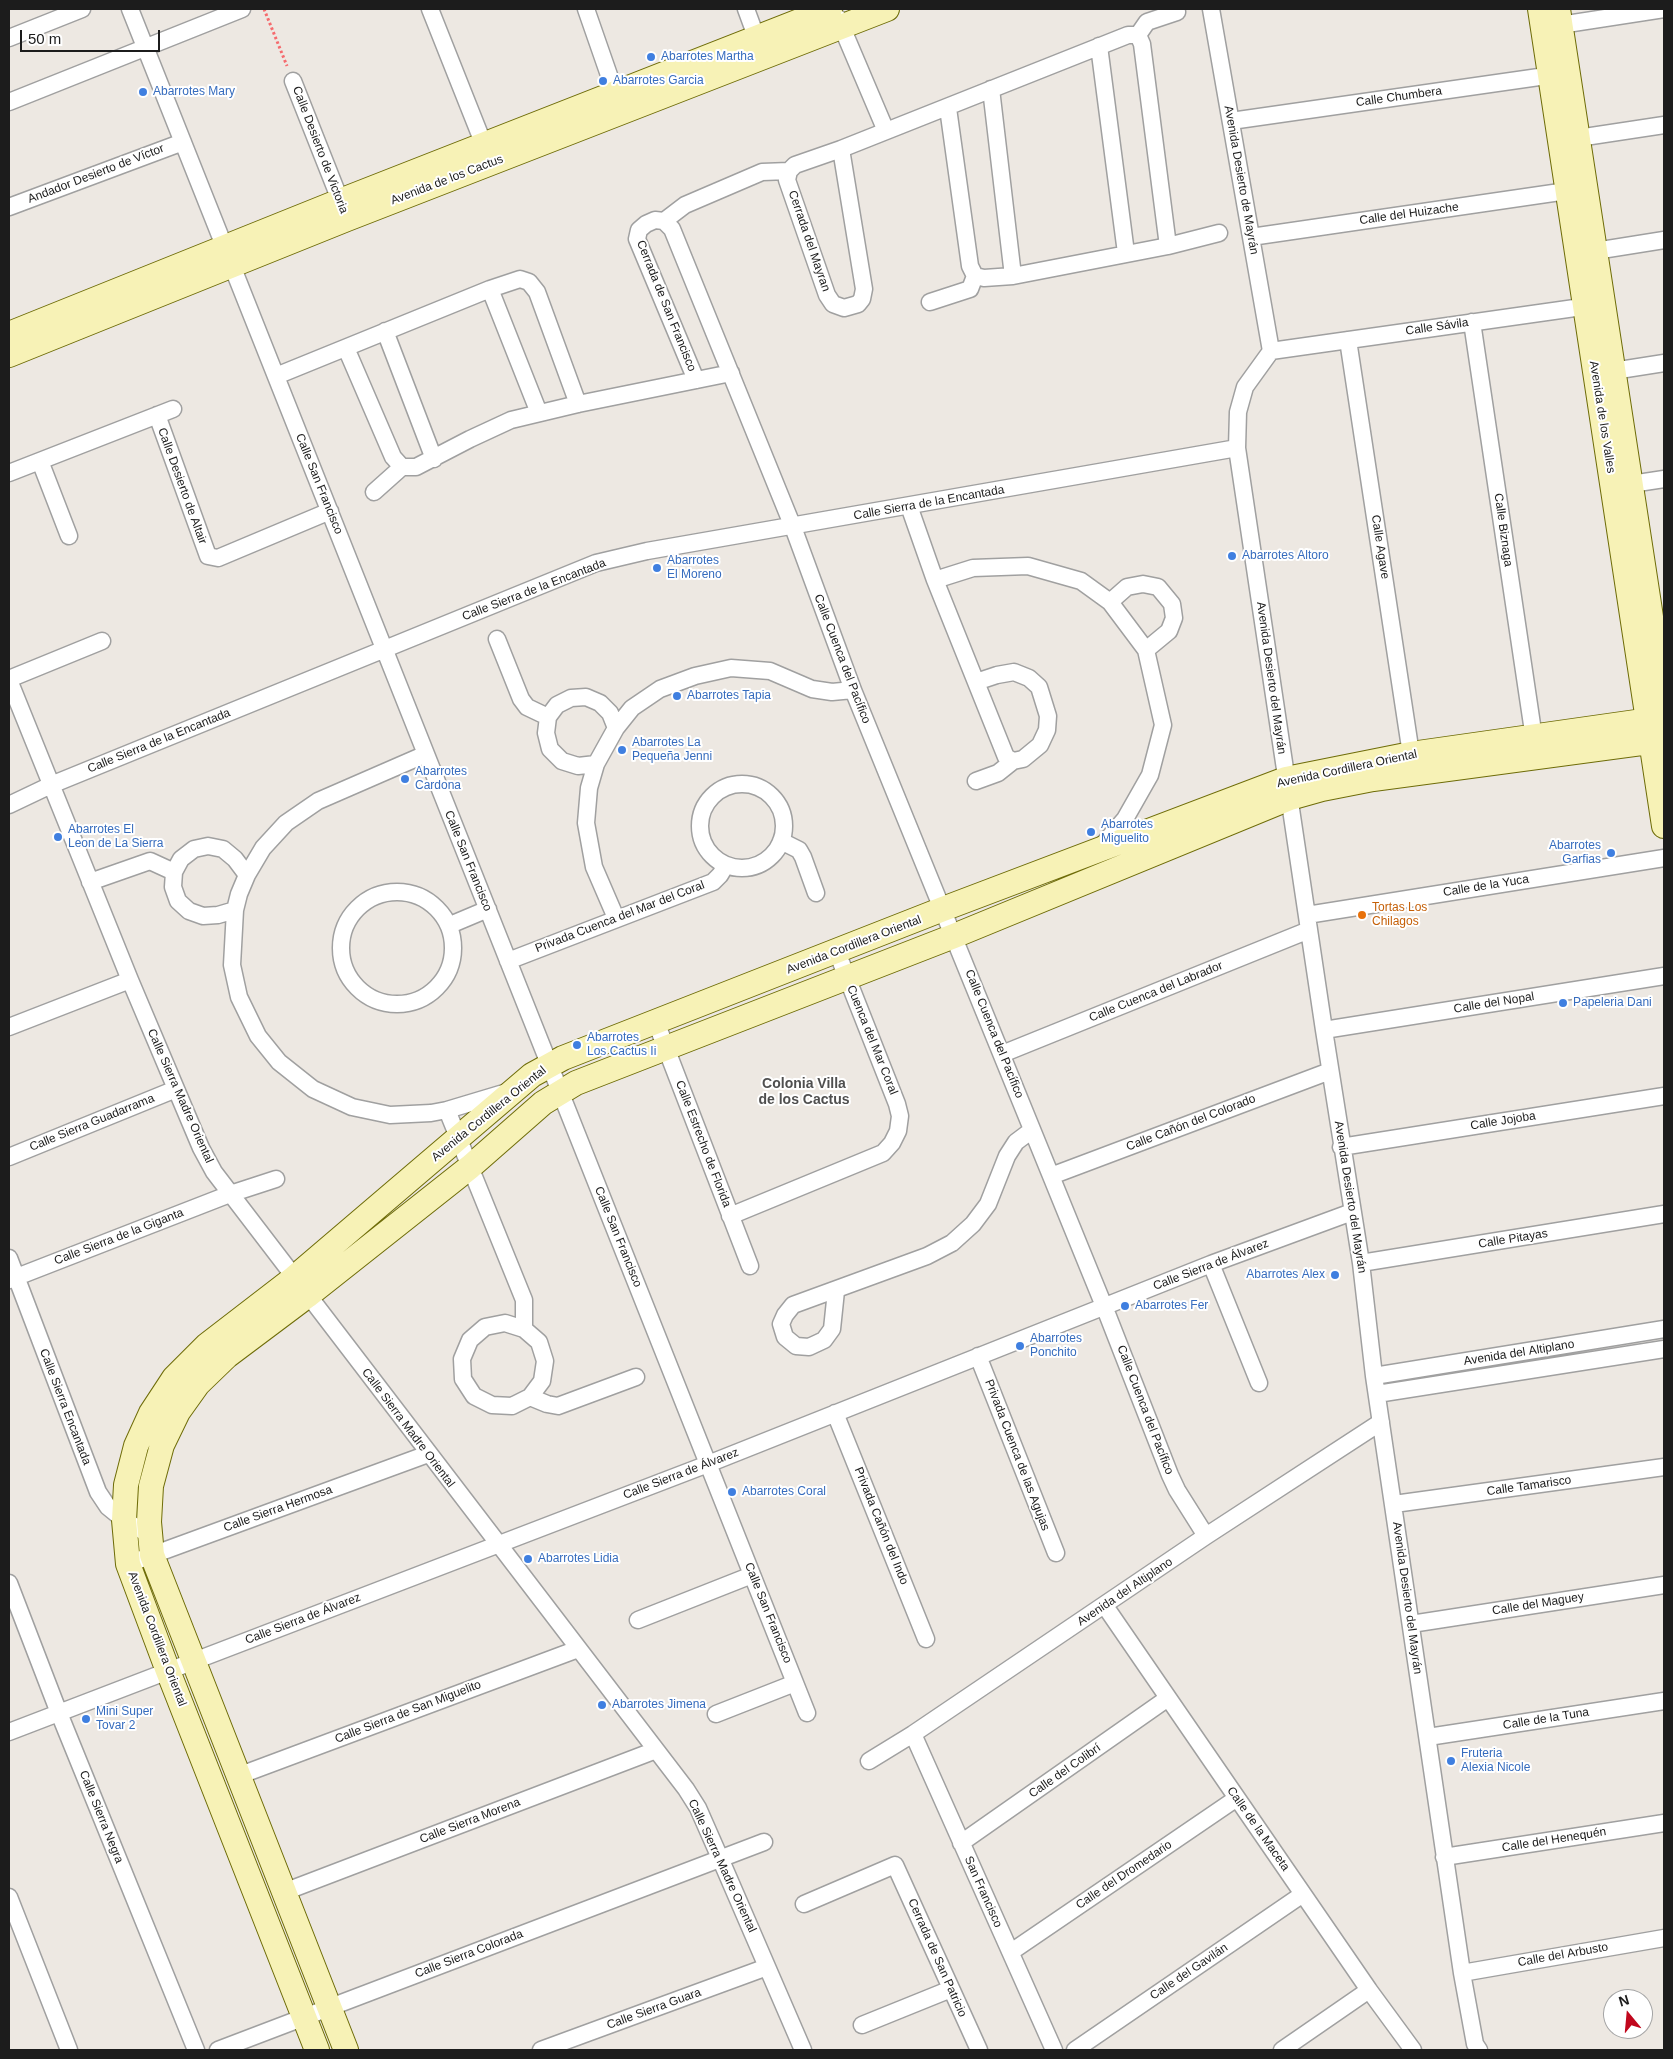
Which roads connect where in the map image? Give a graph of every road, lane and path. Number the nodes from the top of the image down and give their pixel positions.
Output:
1 (82, 9) edge
2 (130, 9) edge
3 (242, 9) edge
4 (264, 9) edge
5 (430, 9) edge
6 (586, 9) edge
7 (746, 9) edge
8 (886, 9) edge
9 (1214, 9) edge
10 (1540, 9) edge
11 (1664, 9) edge
12 (1177, 12) dead end
13 (836, 15) edge
14 (1559, 17) edge
15 (1138, 35) junction
16 (9, 38) edge
17 (757, 39) junction
18 (1099, 46) junction
19 (145, 47) junction
20 (1559, 74) junction
21 (293, 81) joint
22 (991, 90) junction
23 (9, 102) edge
24 (619, 103) junction
25 (948, 108) junction
26 (1231, 121) junction
27 (1664, 125) edge
28 (886, 131) junction
29 (1578, 138) junction
30 (183, 142) junction
31 (484, 146) junction
32 (842, 149) junction
33 (789, 171) junction
34 (1567, 191) junction
35 (9, 207) edge
36 (344, 210) junction
37 (664, 221) junction
38 (1219, 233) dead end
39 (1251, 237) junction
40 (1664, 240) edge
41 (1168, 246) junction
42 (1595, 251) junction
43 (1126, 253) junction
44 (228, 257) junction
45 (976, 276) junction
46 (1013, 276) junction
47 (490, 289) junction
48 (930, 302) dead end
49 (1594, 305) junction
50 (1472, 322) junction
51 (385, 331) junction
52 (9, 334) edge
53 (1348, 340) junction
54 (346, 348) junction
55 (1271, 351) junction
56 (9, 355) edge
57 (1664, 363) edge
58 (1613, 371) junction
59 (731, 373) junction
60 (276, 376) junction
61 (696, 380) junction
62 (578, 404) junction
63 (173, 409) dead end
64 (539, 413) junction
65 (157, 415) junction
66 (1237, 448) junction
67 (434, 459) junction
68 (40, 461) junction
69 (402, 467) junction
70 (9, 473) edge
71 (1664, 479) edge
72 (1631, 484) junction
73 (374, 492) dead end
74 (909, 506) junction
75 (330, 511) junction
76 (793, 527) junction
77 (69, 536) dead end
78 (935, 580) junction
79 (1656, 596) edge
80 (1110, 602) junction
81 (496, 639) dead end
82 (102, 641) dead end
83 (384, 649) junction
84 (1146, 650) junction
85 (9, 680) edge
86 (976, 682) junction
87 (853, 690) junction
88 (1664, 702) edge
89 (548, 717) junction
90 (616, 728) junction
91 (1657, 730) edge
92 (1534, 738) junction
93 (426, 754) junction
94 (1411, 754) junction
95 (1013, 761) junction
96 (596, 764) junction
97 (976, 781) dead end
98 (50, 785) junction
99 (1288, 789) junction
100 (9, 805) edge
101 (1664, 826) edge
102 (782, 841) junction
103 (1096, 852) junction
104 (1664, 858) edge
105 (726, 865) junction
106 (174, 872) junction
107 (247, 875) junction
108 (90, 882) junction
109 (816, 893) dead end
110 (488, 909) junction
111 (943, 909) junction
112 (235, 910) junction
113 (616, 918) junction
114 (1308, 922) junction
115 (450, 925) junction
116 (954, 936) junction
117 (837, 952) junction
118 (508, 961) junction
119 (1664, 976) edge
120 (847, 978) junction
121 (130, 980) junction
122 (656, 1022) junction
123 (9, 1027) edge
124 (1324, 1030) junction
125 (666, 1048) junction
126 (1002, 1054) junction
127 (550, 1064) junction
128 (1330, 1071) junction
129 (518, 1088) junction
130 (176, 1089) junction
131 (560, 1091) junction
132 (1664, 1096) edge
133 (447, 1110) junction
134 (1032, 1130) junction
135 (458, 1139) junction
136 (1341, 1147) junction
137 (9, 1157) edge
138 (470, 1167) junction
139 (1051, 1176) junction
140 (276, 1179) dead end
141 (230, 1194) junction
142 (1352, 1212) junction
143 (1664, 1214) edge
144 (730, 1216) junction
145 (9, 1258) edge
146 (1361, 1263) junction
147 (1210, 1264) junction
148 (750, 1266) dead end
149 (12, 1279) edge
150 (300, 1287) junction
151 (836, 1291) dead end
152 (1104, 1306) junction
153 (524, 1329) junction
154 (1664, 1329) edge
155 (1664, 1349) edge
156 (978, 1356) junction
157 (1374, 1376) junction
158 (636, 1378) dead end
159 (1258, 1383) dead end
160 (1377, 1394) junction
161 (530, 1397) junction
162 (835, 1413) junction
163 (1381, 1422) junction
164 (428, 1454) junction
165 (708, 1464) junction
166 (1664, 1467) edge
167 (1394, 1504) junction
168 (124, 1520) junction
169 (1206, 1536) junction
170 (151, 1545) junction
171 (498, 1545) junction
172 (1056, 1553) dead end
173 (128, 1564) junction
174 (752, 1575) junction
175 (9, 1583) edge
176 (1664, 1585) edge
177 (1105, 1606) junction
178 (638, 1620) dead end
179 (1411, 1624) junction
180 (926, 1639) dead end
181 (578, 1649) junction
182 (194, 1661) junction
183 (168, 1671) junction
184 (795, 1683) junction
185 (1168, 1698) junction
186 (1664, 1701) edge
187 (59, 1712) junction
188 (807, 1713) dead end
189 (716, 1714) dead end
190 (9, 1732) edge
191 (913, 1734) junction
192 (1428, 1737) junction
193 (656, 1750) junction
194 (869, 1761) dead end
195 (238, 1776) junction
196 (1237, 1798) junction
197 (1664, 1823) edge
198 (764, 1842) dead end
199 (961, 1843) junction
200 (1444, 1856) junction
201 (720, 1858) junction
202 (284, 1892) junction
203 (1303, 1894) junction
204 (9, 1897) edge
205 (804, 1904) dead end
206 (1664, 1938) edge
207 (1011, 1952) junction
208 (767, 1967) junction
209 (1462, 1973) junction
210 (952, 1989) junction
211 (1369, 1990) junction
212 (329, 2008) junction
213 (304, 2017) junction
214 (862, 2025) dead end
215 (1473, 2048) edge
216 (69, 2050) edge
217 (196, 2050) edge
218 (218, 2050) edge
219 (317, 2050) edge
220 (346, 2050) edge
221 (541, 2050) edge
222 (803, 2050) edge
223 (979, 2050) edge
224 (1054, 2050) edge
225 (1075, 2050) edge
226 (1282, 2050) edge
227 (1413, 2050) edge

1 - 16 street
2 - 19 street, Calle San Francisco
3 - 19 street
4 - 21 path
5 - 31 street
6 - 24 street
7 - 17 street
8 - 13 street, Avenida de los Cactus
9 - 26 street, Avenida Desierto de Mayrán
10 - 20 street, Avenida de los Valles
11 - 14 street
12 - 15 street
13 - 17 street, Avenida de los Cactus
13 - 24 street, Avenida de los Cactus
13 - 28 street
14 - 20 street, Avenida de los Valles
15 - 18 street
15 - 41 street
17 - 24 street, Avenida de los Cactus
18 - 22 street
18 - 43 street
19 - 23 street
19 - 30 street, Calle San Francisco
20 - 26 street, Calle Chumbera
20 - 29 street, Avenida de los Valles
20 - 34 street, Avenida de los Valles
21 - 36 street, Calle Desierto de Victoria
22 - 25 street
22 - 46 street
24 - 31 street, Avenida de los Cactus
24 - 36 street, Avenida de los Cactus
25 - 28 street
25 - 45 street
26 - 39 street, Avenida Desierto de Mayrán
27 - 29 street
28 - 32 street
29 - 42 street, Avenida de los Valles
30 - 35 street, Andador Desierto de Víctor
30 - 44 street, Calle San Francisco
31 - 36 street, Avenida de los Cactus
32 - 33 street
32 - 33 street, Cerrada del Mayran
33 - 37 street, Cerrada de San Francisco
34 - 39 street, Calle del Huizache
34 - 49 street, Avenida de los Valles
36 - 44 street, Avenida de los Cactus
37 - 59 street
37 - 61 street, Cerrada de San Francisco
38 - 41 street
39 - 55 street, Avenida Desierto de Mayrán
40 - 42 street
41 - 43 street
42 - 49 street, Avenida de los Valles
43 - 46 street
44 - 52 street, Avenida de los Cactus
44 - 56 street, Avenida de los Cactus
44 - 60 street, Calle San Francisco
45 - 46 street
45 - 48 street
47 - 51 street
47 - 62 street
47 - 64 street
49 - 50 street, Calle Sávila
49 - 58 street, Avenida de los Valles
49 - 91 street, Avenida de los Valles
50 - 53 street, Calle Sávila
50 - 92 street, Calle Biznaga
51 - 54 street
51 - 67 street
53 - 55 street, Calle Sávila
53 - 94 street, Calle Agave
54 - 60 street
54 - 69 street
55 - 66 street, Avenida Desierto del Mayrán
57 - 58 street
58 - 72 street, Avenida de los Valles
59 - 61 street, Cerrada de San Francisco
59 - 76 street
60 - 75 street, Calle San Francisco
61 - 62 street, Cerrada de San Francisco
62 - 64 street, Cerrada de San Francisco
63 - 65 street
64 - 67 street, Cerrada de San Francisco
65 - 68 street
65 - 75 street, Calle Desierto de Altair
66 - 74 street, Calle Sierra de la Encantada
66 - 99 street, Avenida Desierto del Mayrán
67 - 69 street, Cerrada de San Francisco
68 - 70 street
68 - 77 street
69 - 73 street
71 - 72 street
72 - 79 street, Avenida de los Valles
74 - 76 street, Calle Sierra de la Encantada
74 - 78 street
75 - 83 street, Calle San Francisco
76 - 83 street, Calle Sierra de la Encantada
76 - 87 street, Calle Cuenca del Pacífico
78 - 80 street
78 - 86 street
79 - 88 street, Avenida de los Valles
80 - 84 street
80 - 84 street
81 - 89 street
82 - 85 street
83 - 93 street, Calle San Francisco
83 - 98 street, Calle Sierra de la Encantada
84 - 103 street
85 - 98 street, Calle Sierra Madre Oriental
86 - 95 street
86 - 95 street
87 - 90 street
87 - 111 street, Calle Cuenca del Pacífico
89 - 90 street
89 - 96 street
90 - 96 street
91 - 92 street, Avenida Cordillera Oriental
91 - 99 street, Avenida Cordillera Oriental
91 - 101 street, Avenida de los Valles
92 - 94 street, Avenida Cordillera Oriental
93 - 107 street
93 - 110 street, Calle San Francisco
94 - 99 street, Avenida Cordillera Oriental
95 - 97 street
96 - 113 street
98 - 100 street, Calle Sierra de la Encantada
98 - 108 street, Calle Sierra Madre Oriental
99 - 103 street, Avenida Cordillera Oriental
99 - 114 street, Avenida Desierto del Mayrán
99 - 116 street, Avenida Cordillera Oriental
102 - 105 street
102 - 105 street
102 - 109 street
103 - 111 street, Avenida Cordillera Oriental
104 - 114 street, Calle de la Yuca
105 - 113 street, Privada Cuenca del Mar del Coral
106 - 107 street
106 - 108 street
106 - 112 street
107 - 112 street
108 - 121 street, Calle Sierra Madre Oriental
110 - 115 street
110 - 118 street, Calle San Francisco
111 - 116 street, Calle Cuenca del Pacífico
111 - 117 street, Avenida Cordillera Oriental
112 - 133 street
113 - 118 street, Privada Cuenca del Mar del Coral
114 - 124 street, Avenida Desierto del Mayrán
114 - 126 street, Calle Cuenca del Labrador
115 - 115 street
116 - 120 street, Avenida Cordillera Oriental
116 - 126 street, Calle Cuenca del Pacífico
117 - 120 street, Cuenca del Mar Coral
117 - 122 street, Avenida Cordillera Oriental
118 - 127 street, Calle San Francisco
119 - 124 street, Calle del Nopal
120 - 125 street, Avenida Cordillera Oriental
120 - 144 street, Cuenca del Mar Coral
121 - 123 street
121 - 130 street, Calle Sierra Madre Oriental
122 - 125 street, Calle Estrecho de Florida
122 - 127 street, Avenida Cordillera Oriental
124 - 128 street, Avenida Desierto del Mayrán
125 - 131 street, Avenida Cordillera Oriental
125 - 144 street, Calle Estrecho de Florida
126 - 134 street, Calle Cuenca del Pacífico
127 - 129 street, Avenida Cordillera Oriental
127 - 131 street, Calle San Francisco
128 - 136 street, Avenida Desierto del Mayrán
128 - 139 street, Calle Cañón del Colorado
129 - 133 street
129 - 135 street, Avenida Cordillera Oriental
130 - 137 street, Calle Sierra Guadarrama
130 - 141 street, Calle Sierra Madre Oriental
131 - 138 street, Avenida Cordillera Oriental
131 - 165 street, Calle San Francisco
132 - 136 street, Calle Jojoba
133 - 135 street
134 - 139 street, Calle Cuenca del Pacífico
134 - 151 street
135 - 138 street
135 - 150 street, Avenida Cordillera Oriental
136 - 142 street, Avenida Desierto del Mayrán
138 - 150 street, Avenida Cordillera Oriental
138 - 153 street
139 - 152 street, Calle Cuenca del Pacífico
140 - 141 street, Calle Sierra de la Giganta
141 - 149 street, Calle Sierra de la Giganta
141 - 150 street, Calle Sierra Madre Oriental
142 - 146 street, Avenida Desierto del Mayrán
142 - 147 street, Calle Sierra de Álvarez
143 - 146 street, Calle Pitayas
144 - 148 street, Calle Estrecho de Florida
145 - 149 street, Calle Sierra Encantada
146 - 157 street, Avenida Desierto del Mayrán
147 - 152 street, Calle Sierra de Álvarez
147 - 159 street
149 - 168 street, Calle Sierra Encantada
150 - 164 street, Calle Sierra Madre Oriental
150 - 168 street, Avenida Cordillera Oriental
150 - 170 street, Avenida Cordillera Oriental
152 - 156 street, Calle Sierra de Álvarez
152 - 169 street, Calle Cuenca del Pacífico
153 - 161 street
153 - 161 street
154 - 157 street, Avenida del Altiplano
155 - 160 street, Avenida del Altiplano
156 - 162 street, Calle Sierra de Álvarez
156 - 172 street, Privada Cuenca de las Agujas
157 - 160 street, Avenida Desierto del Mayrán
158 - 161 street
160 - 163 street, Avenida Desierto del Mayrán
162 - 165 street, Calle Sierra de Álvarez
162 - 180 street, Privada Cañón del Indo
163 - 167 street, Avenida Desierto del Mayrán
163 - 169 street, Avenida del Altiplano
164 - 170 street, Calle Sierra Hermosa
164 - 171 street, Calle Sierra Madre Oriental
165 - 171 street, Calle Sierra de Álvarez
165 - 174 street, Calle San Francisco
166 - 167 street, Calle Tamarisco
167 - 179 street, Avenida Desierto del Mayrán
168 - 170 street, Calle Sierra Encantada
168 - 173 street, Avenida Cordillera Oriental
169 - 177 street, Avenida del Altiplano
170 - 173 street, Calle Sierra Hermosa
170 - 182 street, Avenida Cordillera Oriental
171 - 181 street, Calle Sierra Madre Oriental
171 - 182 street, Calle Sierra de Álvarez
173 - 183 street, Avenida Cordillera Oriental
174 - 178 street
174 - 184 street, Calle San Francisco
175 - 187 street, Calle Sierra Negra
176 - 179 street, Calle del Maguey
177 - 185 street, Calle de la Maceta
177 - 191 street, Avenida del Altiplano
179 - 192 street, Avenida Desierto del Mayrán
181 - 193 street, Calle Sierra Madre Oriental
181 - 195 street, Calle Sierra de San Miguelito
182 - 183 street, Calle Sierra de Álvarez
182 - 195 street, Avenida Cordillera Oriental
183 - 187 street, Calle Sierra de Álvarez
183 - 213 street, Avenida Cordillera Oriental
184 - 188 street, Calle San Francisco
184 - 189 street
185 - 196 street, Calle de la Maceta
185 - 199 street, Calle del Colibrí
186 - 192 street, Calle de la Tuna
187 - 190 street, Calle Sierra de Álvarez
187 - 217 street, Calle Sierra Negra
191 - 194 street, Avenida del Altiplano
191 - 199 street, San Francisco
192 - 200 street, Avenida Desierto del Mayrán
193 - 201 street, Calle Sierra Madre Oriental
193 - 202 street, Calle Sierra Morena
195 - 202 street, Avenida Cordillera Oriental
196 - 203 street, Calle de la Maceta
196 - 207 street, Calle del Dromedario
197 - 200 street, Calle del Henequén
198 - 201 street, Calle Sierra Colorada
199 - 207 street, San Francisco
200 - 209 street, Avenida Desierto del Mayrán
201 - 208 street, Calle Sierra Madre Oriental
201 - 212 street, Calle Sierra Colorada
202 - 212 street, Avenida Cordillera Oriental
203 - 211 street, Calle de la Maceta
203 - 225 street, Calle del Gavilán
204 - 216 street
205 - 210 street, Cerrada de San Patricio
206 - 209 street, Calle del Arbusto
207 - 224 street, San Francisco
208 - 221 street, Calle Sierra Guara
208 - 222 street, Calle Sierra Madre Oriental
209 - 215 street, Avenida Desierto del Mayrán
210 - 214 street
210 - 223 street, Cerrada de San Patricio
211 - 226 street
211 - 227 street, Calle de la Maceta
212 - 213 street, Calle Sierra Colorada
212 - 220 street, Avenida Cordillera Oriental
213 - 218 street, Calle Sierra Colorada
213 - 219 street, Avenida Cordillera Oriental

